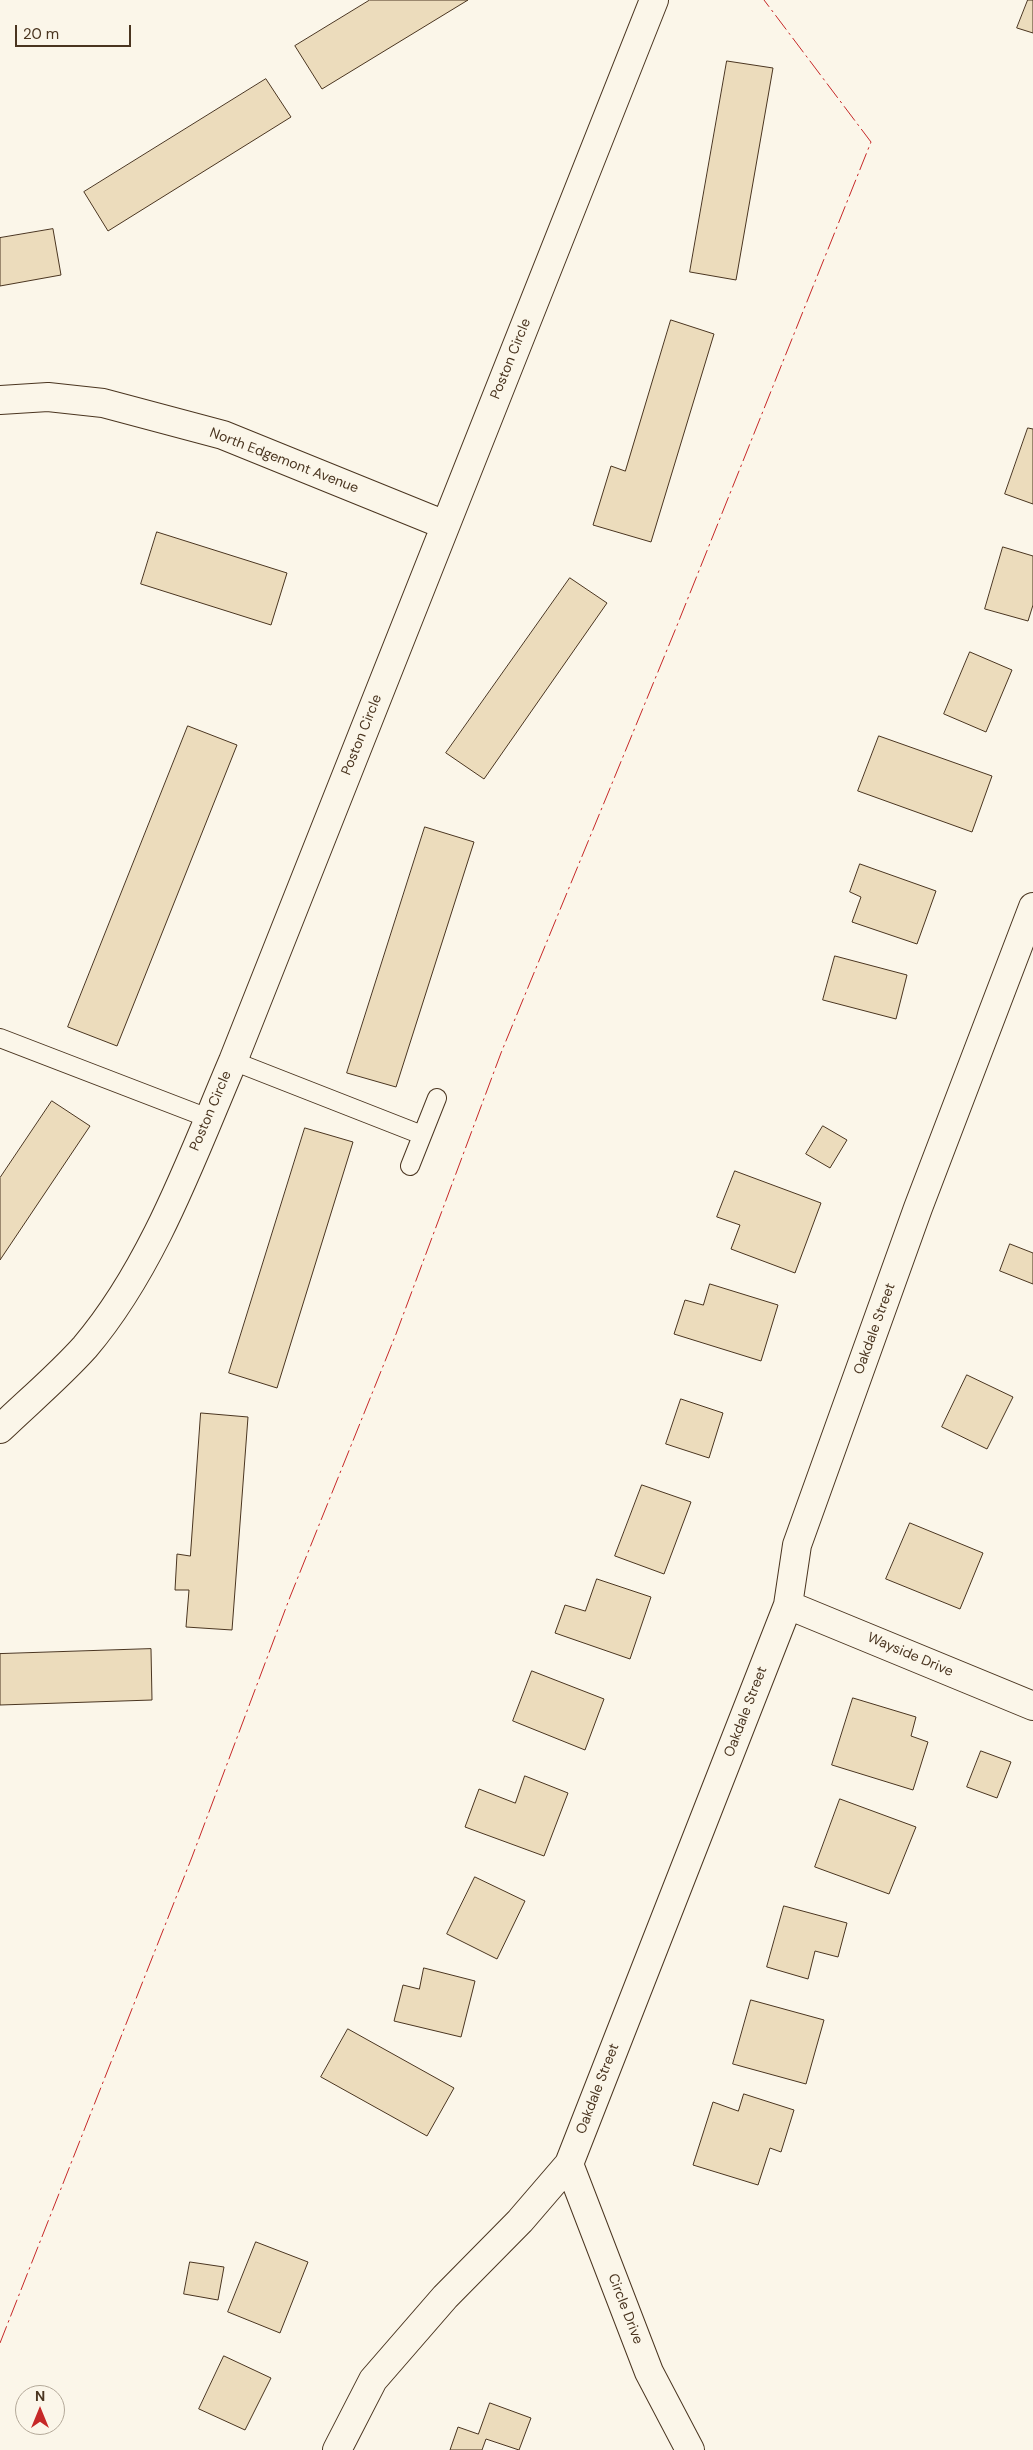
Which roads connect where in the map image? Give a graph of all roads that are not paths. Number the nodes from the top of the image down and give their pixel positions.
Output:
1 (654, 0) edge
2 (0, 400) edge
3 (445, 524) junction
4 (1033, 908) edge
5 (0, 1038) edge
6 (233, 1061) junction
7 (437, 1098) dead end
8 (208, 1118) junction
9 (422, 1135) junction
10 (410, 1166) dead end
11 (0, 1429) edge
12 (788, 1604) junction
13 (1033, 1706) edge
14 (569, 2164) junction
15 (337, 2450) edge
16 (690, 2450) edge

1 - 3 street, Poston Circle
2 - 3 street, North Edgemont Avenue
3 - 6 street, Poston Circle
4 - 12 street, Oakdale Street
5 - 8 lane
6 - 8 street, Poston Circle
6 - 9 lane
7 - 9 lane
8 - 11 street, Poston Circle
9 - 10 lane
12 - 13 street, Wayside Drive
12 - 14 street, Oakdale Street
14 - 15 street, Oakdale Street
14 - 16 street, Circle Drive

